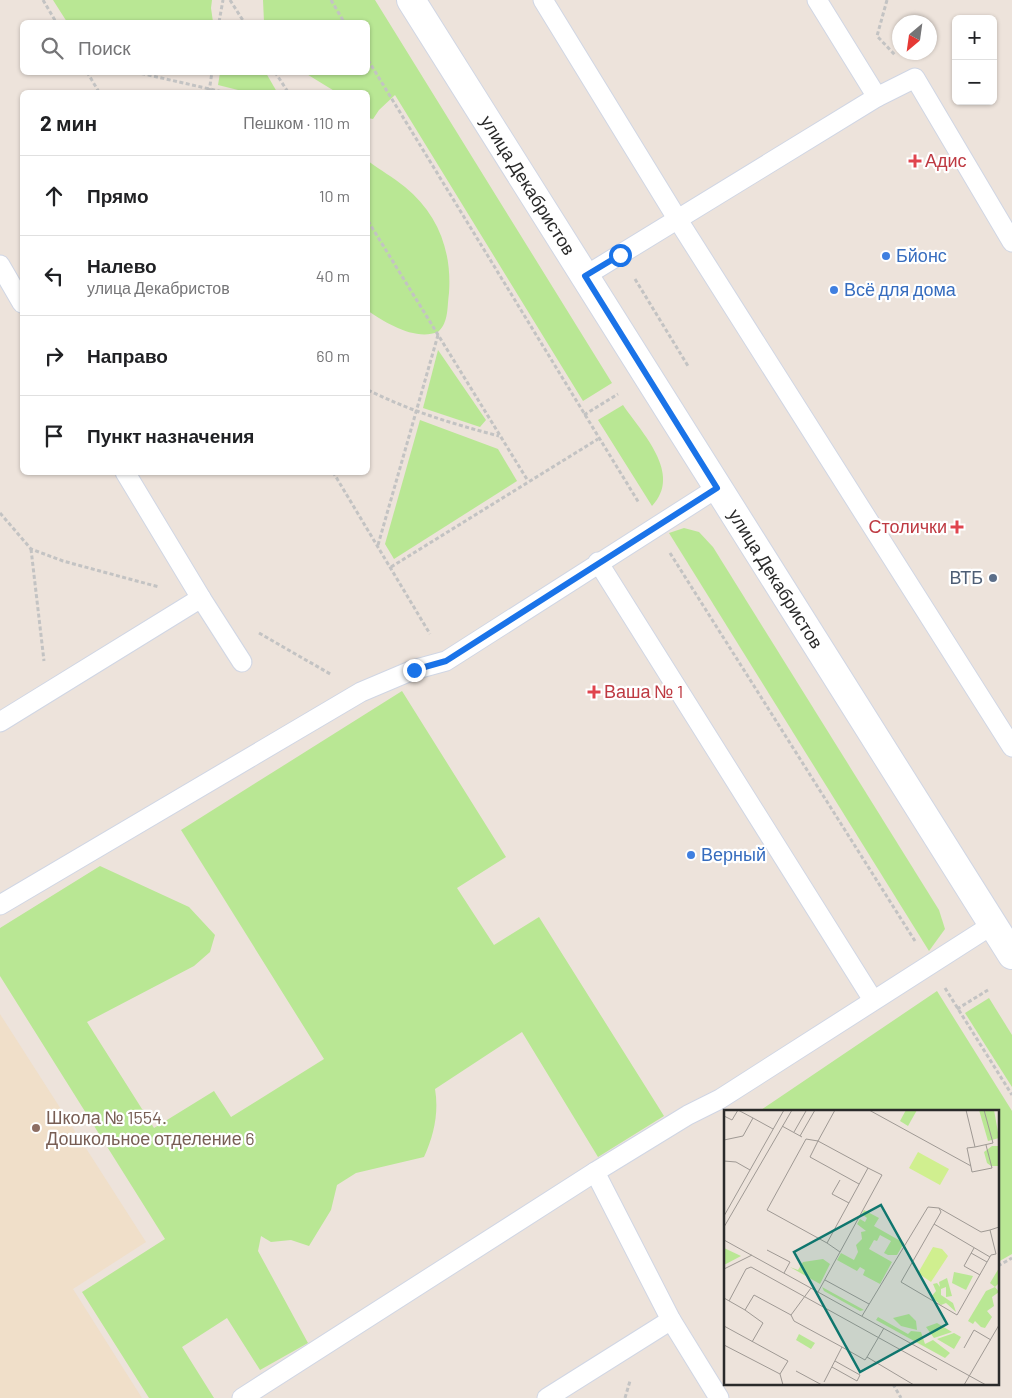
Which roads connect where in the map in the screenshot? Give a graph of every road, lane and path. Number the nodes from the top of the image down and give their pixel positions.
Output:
1 (43, 0) edge
2 (223, 0) edge
3 (230, 0) edge
4 (331, 0) edge
5 (411, 0) edge
6 (543, 0) edge
7 (817, 0) edge
8 (887, 0) edge
9 (55, 20) edge
10 (219, 20) edge
11 (243, 20) edge
12 (343, 20) edge
13 (370, 63) edge
14 (89, 75) edge
15 (147, 75) edge
16 (212, 75) edge
17 (277, 75) edge
18 (915, 78) junction
19 (98, 90) edge
20 (205, 90) edge
21 (209, 90) edge
22 (287, 90) edge
23 (876, 97) junction
24 (678, 220) junction
25 (370, 224) edge
26 (1012, 242) edge
27 (620, 255) junction
28 (0, 265) edge
29 (585, 276) junction
30 (20, 300) edge
31 (438, 335) junction
32 (688, 366) dead end
33 (370, 391) edge
34 (618, 394) dead end
35 (416, 411) junction
36 (584, 415) junction
37 (500, 436) junction
38 (598, 439) junction
39 (127, 475) edge
40 (335, 475) edge
41 (528, 481) junction
42 (717, 488) junction
43 (0, 513) edge
44 (654, 528) junction
45 (378, 546) junction
46 (31, 549) junction
47 (598, 562) junction
48 (391, 567) junction
49 (201, 598) junction
50 (253, 630) dead end
51 (446, 661) junction
52 (242, 662) dead end
53 (48, 691) junction
54 (361, 692) junction
55 (0, 722) edge
56 (1012, 747) edge
57 (0, 905) edge
58 (992, 925) junction
59 (1012, 955) edge
60 (931, 966) junction
61 (988, 990) dead end
62 (873, 1000) junction
63 (957, 1009) junction
64 (1012, 1095) edge
65 (595, 1172) junction
66 (1012, 1258) edge
67 (1000, 1265) edge
68 (671, 1320) junction
69 (895, 1386) edge
70 (242, 1398) edge
71 (547, 1398) edge
72 (720, 1398) edge
73 (901, 1398) edge

1 - 9 path
2 - 10 path
3 - 11 path
4 - 12 path
5 - 29 main road, улица Декабристов
6 - 24 lane
7 - 23 lane
8 - 18 path
13 - 36 path
14 - 19 path
15 - 20 path
16 - 21 path
17 - 22 path
18 - 23 lane
18 - 26 lane
23 - 24 lane
24 - 27 lane
24 - 56 lane
25 - 31 path
27 - 29 lane
27 - 32 path
28 - 30 lane
29 - 42 main road, улица Декабристов
31 - 35 path
31 - 37 path
33 - 35 path
34 - 36 path
35 - 37 path
35 - 45 path
36 - 38 path
37 - 41 path
38 - 41 path
38 - 44 path
39 - 49 lane
40 - 45 path
41 - 48 path
42 - 44 lane
42 - 58 main road, улица Декабристов
43 - 46 path
44 - 47 lane
44 - 60 path
45 - 48 path
46 - 49 path
46 - 53 path
47 - 51 lane
47 - 62 lane
48 - 51 path
49 - 52 lane
49 - 53 lane
50 - 54 path
51 - 54 lane
53 - 55 lane
54 - 57 lane
58 - 59 main road, улица Декабристов
58 - 60 lane
60 - 62 lane
60 - 63 path
61 - 63 path
62 - 65 lane
63 - 64 path
65 - 68 lane
65 - 70 lane
66 - 67 path
68 - 71 lane
68 - 72 lane
69 - 73 path

